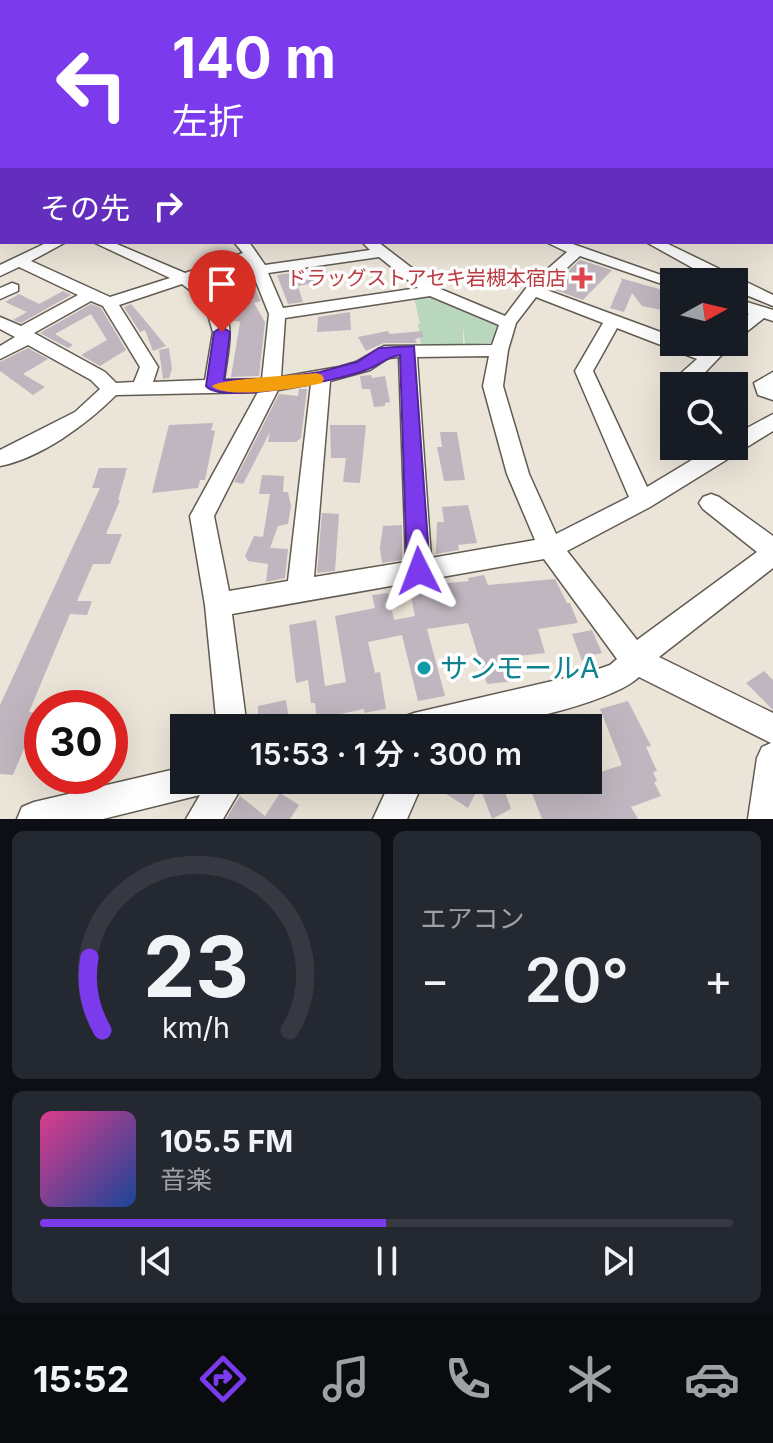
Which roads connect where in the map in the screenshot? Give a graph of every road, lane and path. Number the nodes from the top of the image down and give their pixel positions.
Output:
1 (55, 244) edge
2 (105, 244) edge
3 (242, 244) edge
4 (372, 244) edge
5 (559, 244) edge
6 (657, 244) edge
7 (578, 250) junction
8 (384, 252) junction
9 (20, 262) junction
10 (256, 262) junction
11 (703, 268) edge
12 (0, 271) edge
13 (184, 278) junction
14 (660, 278) edge
15 (533, 290) junction
16 (432, 291) junction
17 (748, 295) edge
18 (100, 299) junction
19 (748, 306) edge
20 (769, 310) edge
21 (277, 314) junction
22 (613, 320) junction
23 (0, 322) edge
24 (508, 323) junction
25 (748, 326) edge
26 (25, 335) junction
27 (408, 350) junction
28 (499, 350) junction
29 (0, 353) edge
30 (709, 357) joint
31 (692, 372) edge
32 (321, 378) junction
33 (773, 378) edge
34 (271, 385) junction
35 (142, 386) junction
36 (214, 386) junction
37 (111, 389) junction
38 (773, 394) edge
39 (773, 421) edge
40 (748, 435) edge
41 (0, 458) edge
42 (708, 460) edge
43 (642, 501) junction
44 (711, 503) dead end
45 (550, 548) junction
46 (773, 552) edge
47 (419, 571) junction
48 (300, 590) junction
49 (218, 605) junction
50 (635, 660) junction
51 (230, 714) edge
52 (478, 714) edge
53 (773, 729) edge
54 (773, 758) edge
55 (170, 786) edge
56 (220, 794) edge
57 (402, 794) edge
58 (34, 819) edge
59 (203, 819) edge
60 (390, 819) edge
61 (765, 819) edge

1 - 9 street
2 - 13 street
3 - 10 street
4 - 8 street
5 - 7 street
6 - 11 street
7 - 14 street
7 - 15 street
8 - 10 street
8 - 16 street
9 - 12 street
9 - 18 street
10 - 13 street
10 - 21 street
13 - 18 street
13 - 36 street
15 - 22 street
15 - 24 street
16 - 21 street
16 - 24 street
17 - 20 street
18 - 26 street
18 - 35 street
19 - 20 street
20 - 25 street
21 - 34 street
22 - 30 street
22 - 43 street
23 - 26 street
24 - 28 street
26 - 29 street
26 - 37 street
27 - 28 street
27 - 32 street
27 - 47 street
28 - 45 street
30 - 31 street
32 - 34 street
32 - 48 street
33 - 38 street
34 - 36 street
34 - 49 street
35 - 36 street
35 - 37 street
37 - 41 street
39 - 40 street
42 - 43 street
43 - 45 street
44 - 46 street
45 - 47 street
45 - 50 street
46 - 50 street
47 - 48 street
48 - 49 street
49 - 51 street
50 - 52 street
50 - 53 street
54 - 61 street
55 - 58 street
56 - 59 street
57 - 60 street

